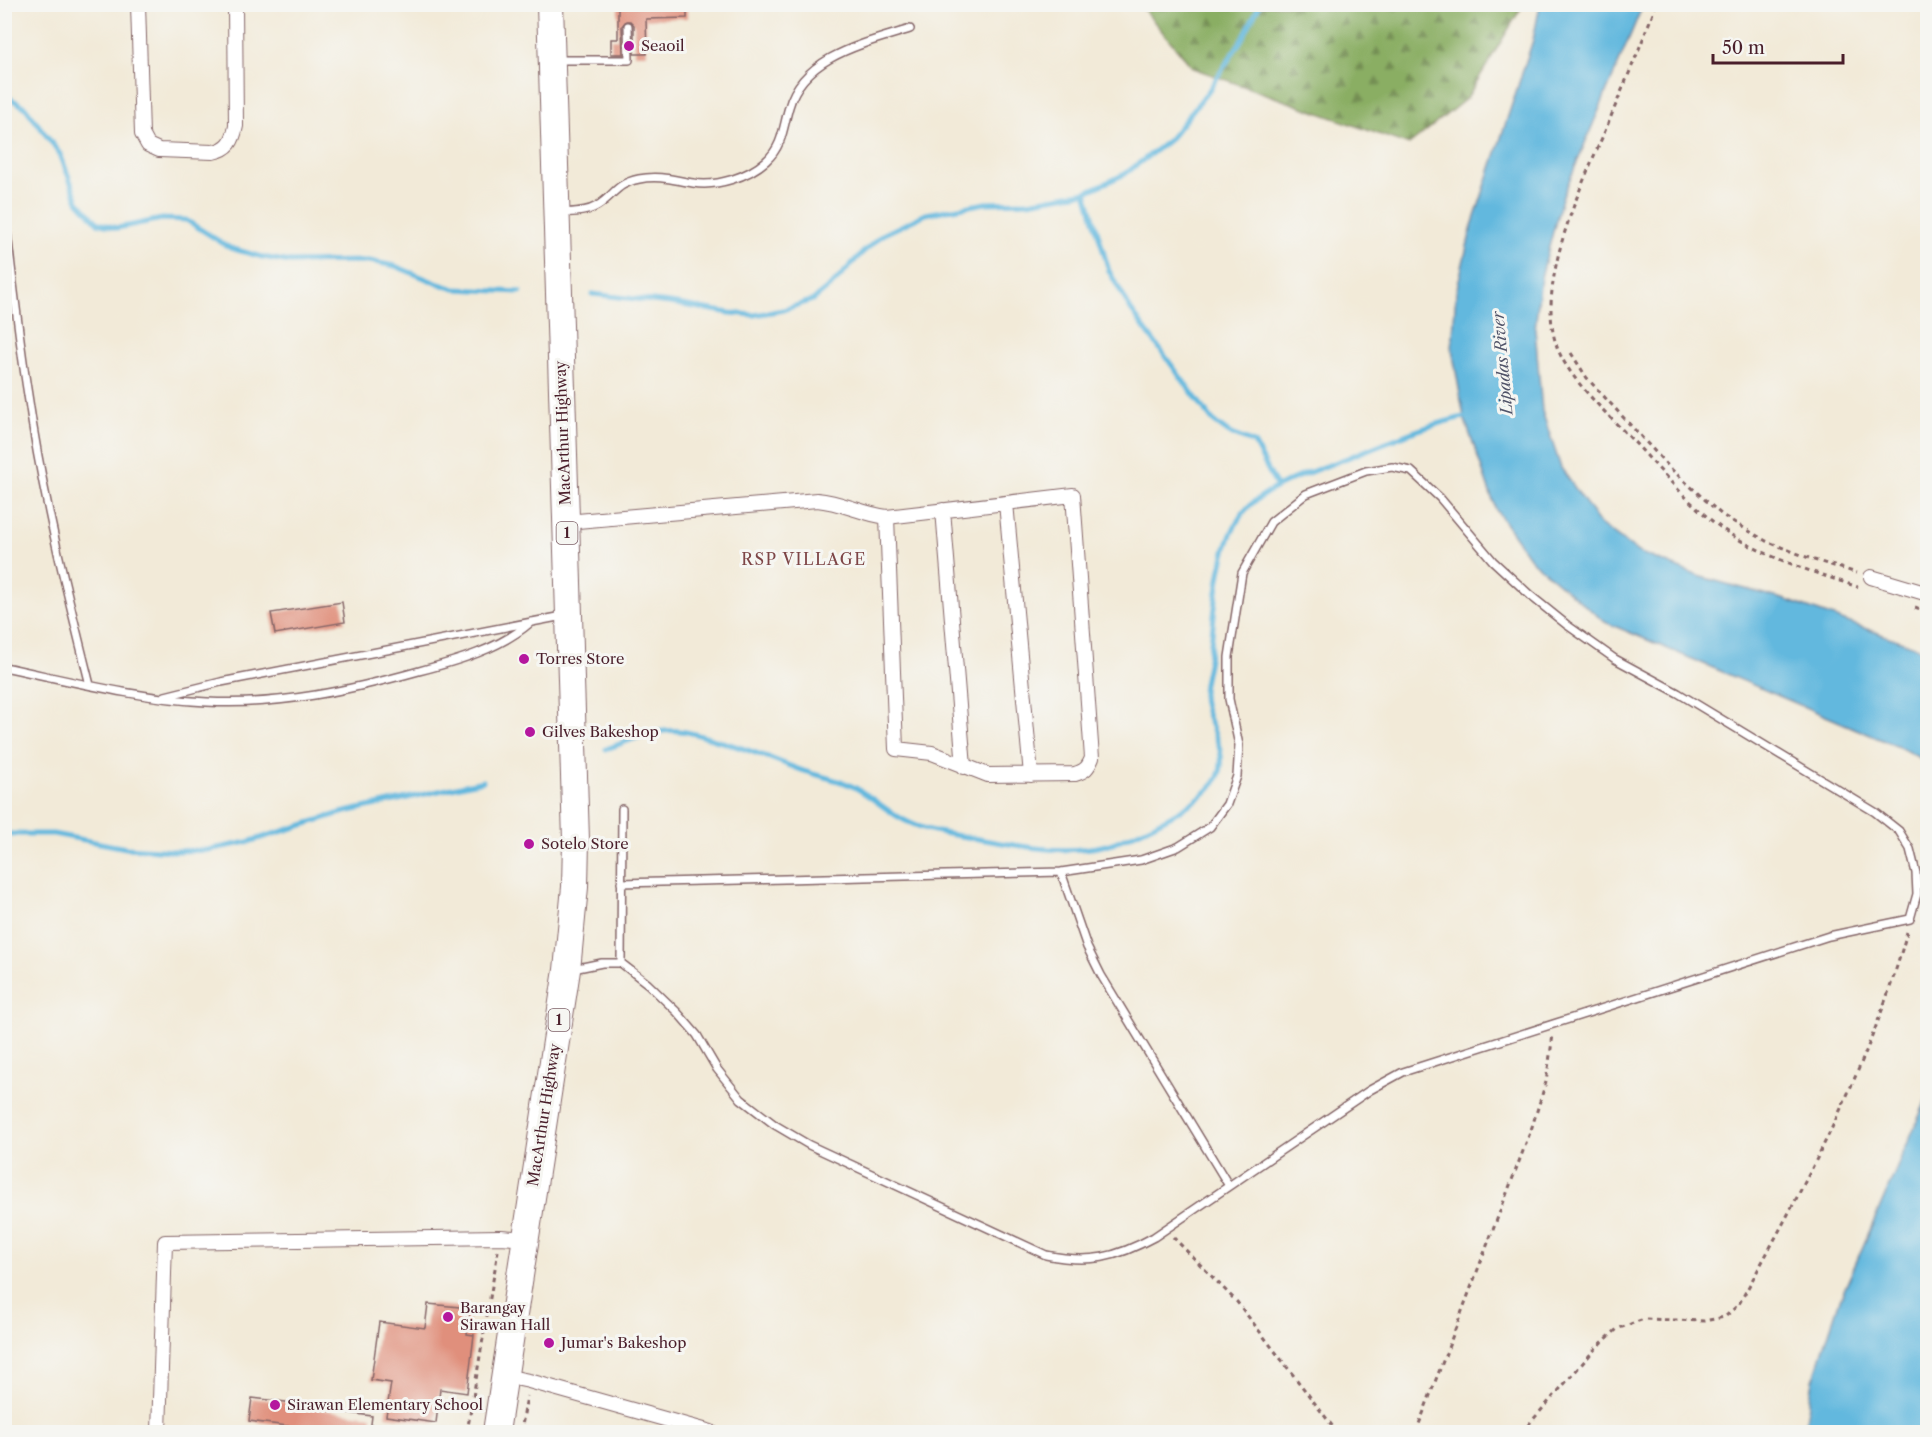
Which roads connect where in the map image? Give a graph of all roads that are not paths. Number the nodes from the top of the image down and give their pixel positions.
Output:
1 (138, 4) edge
2 (235, 4) edge
3 (550, 4) edge
4 (628, 26) dead end
5 (910, 29) dead end
6 (551, 60) junction
7 (4, 209) edge
8 (556, 213) junction
9 (1005, 503) junction
10 (943, 510) junction
11 (886, 517) junction
12 (566, 522) junction
13 (1869, 584) road end
14 (1928, 594) edge
15 (569, 615) junction
16 (531, 622) junction
17 (4, 667) edge
18 (90, 685) junction
19 (159, 697) junction
20 (964, 767) junction
21 (1031, 775) junction
22 (622, 809) dead end
23 (1061, 872) junction
24 (621, 883) junction
25 (621, 963) junction
26 (567, 970) junction
27 (1229, 1186) junction
28 (513, 1238) junction
29 (517, 1378) junction
30 (159, 1432) edge
31 (496, 1432) edge
32 (711, 1432) edge

1 - 2 street
3 - 6 highway, MacArthur Highway / 1
4 - 6 lane
5 - 8 lane
6 - 8 highway, MacArthur Highway / 1
7 - 18 lane
8 - 12 highway, MacArthur Highway / 1
9 - 10 street
9 - 21 street
9 - 21 street
10 - 11 street
10 - 20 street
11 - 12 street
11 - 20 street
12 - 15 highway, MacArthur Highway / 1
13 - 14 street
15 - 16 lane
15 - 26 highway, MacArthur Highway / 1
16 - 19 lane
16 - 19 lane
17 - 18 lane
18 - 19 lane
20 - 21 street
22 - 24 lane
23 - 24 lane
23 - 27 lane
23 - 27 lane
24 - 25 lane
25 - 26 lane
25 - 27 lane
26 - 28 highway, MacArthur Highway / 1
28 - 29 highway, MacArthur Highway / 1
28 - 30 street
29 - 31 highway, MacArthur Highway / 1
29 - 32 street

